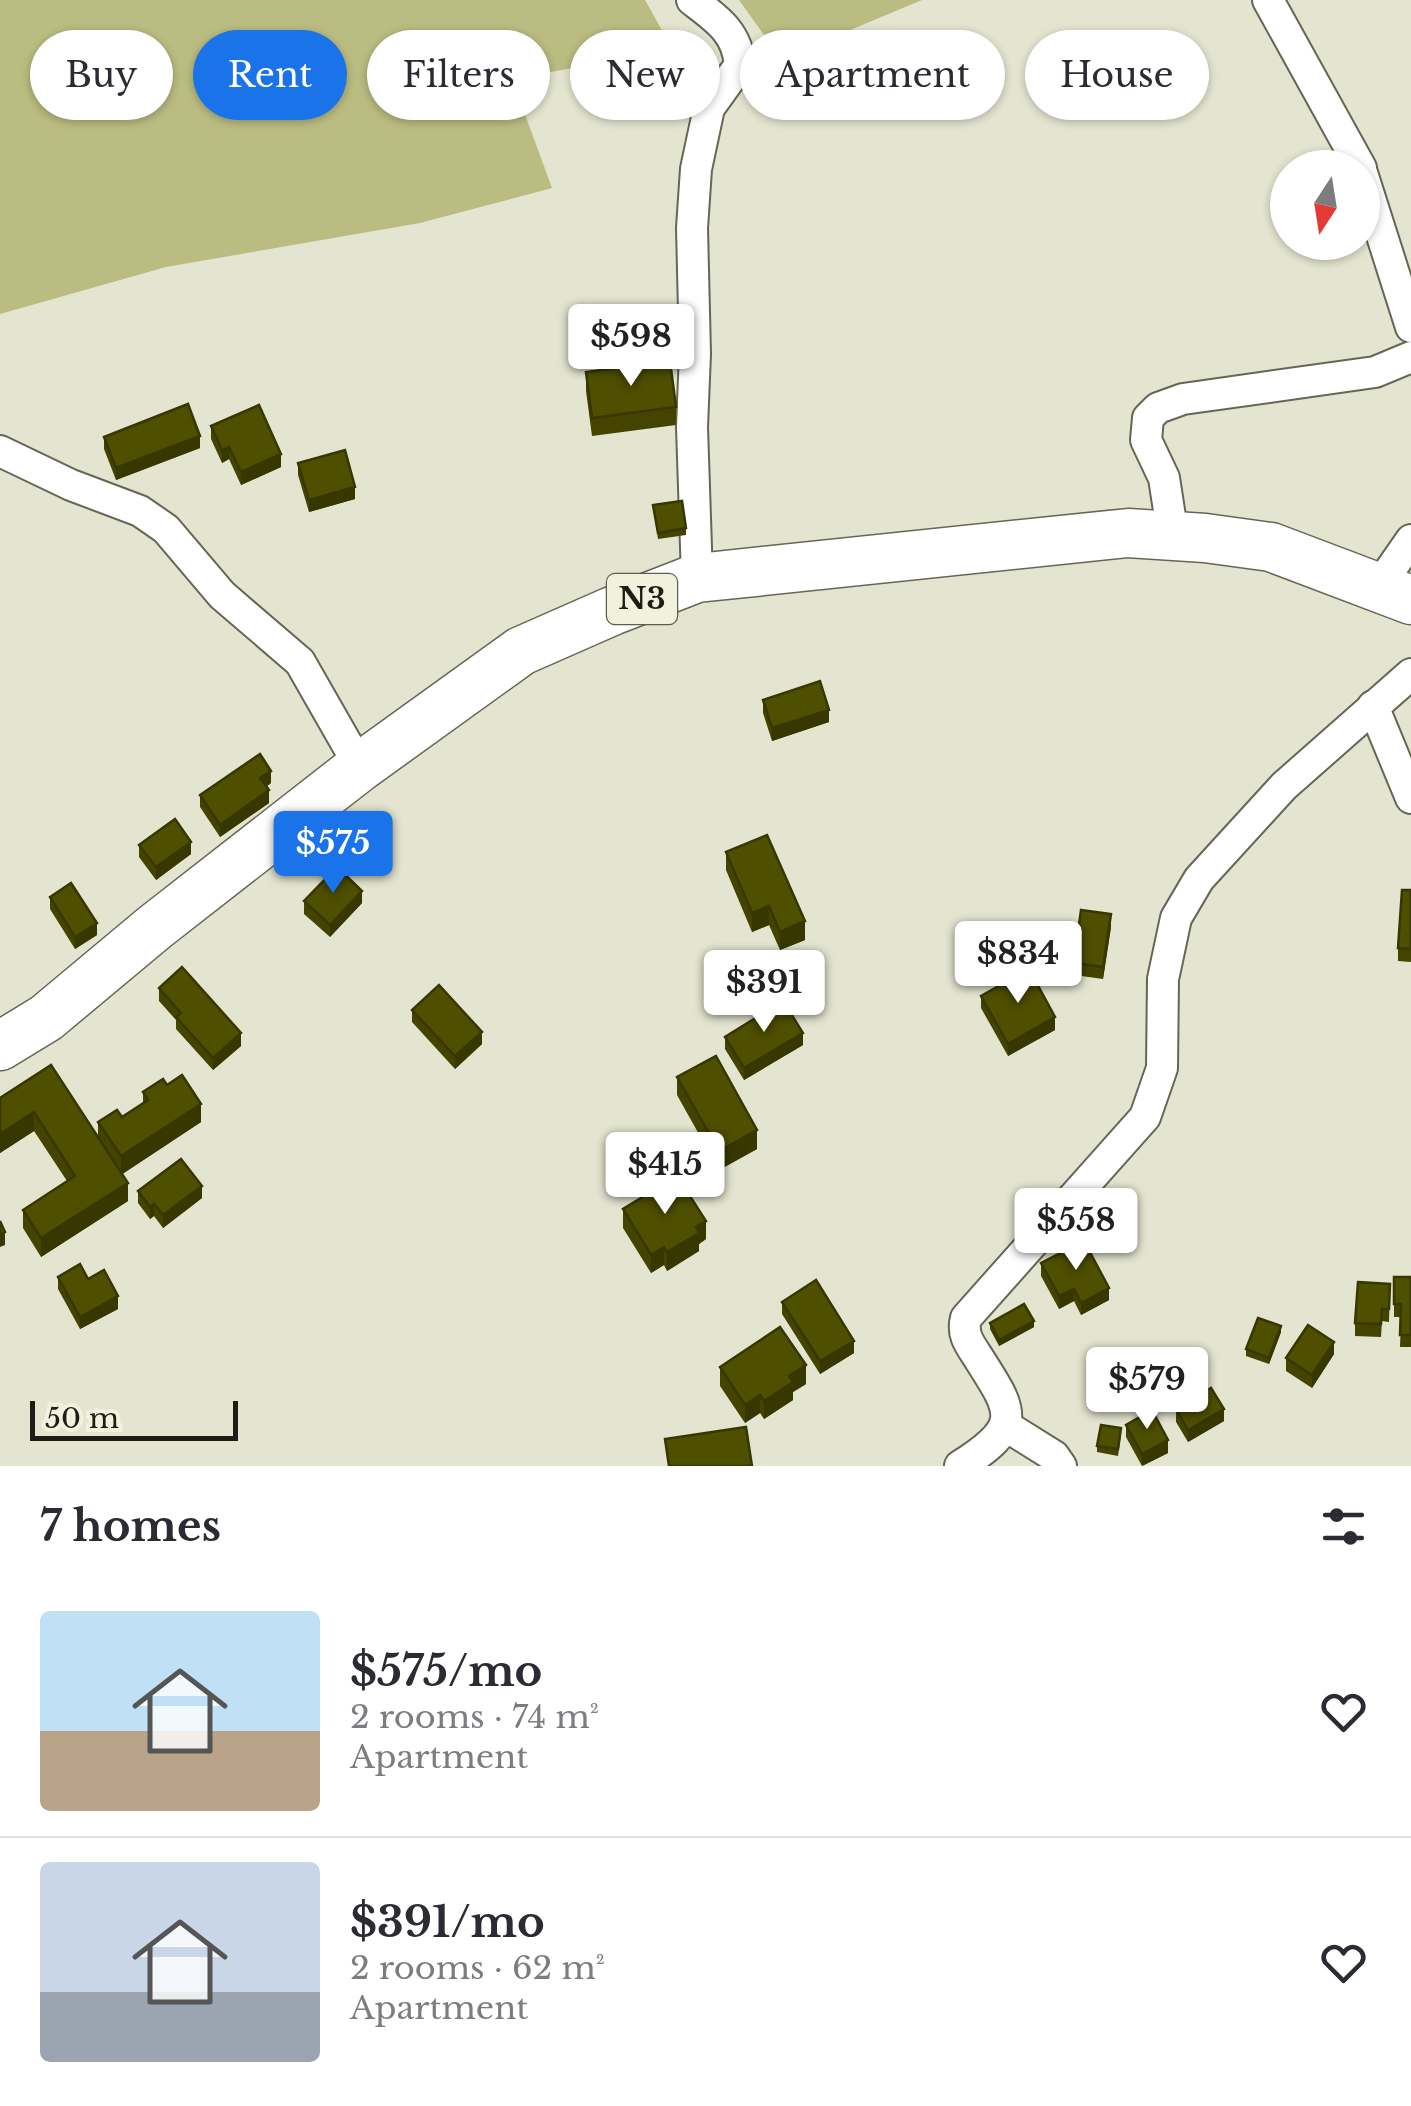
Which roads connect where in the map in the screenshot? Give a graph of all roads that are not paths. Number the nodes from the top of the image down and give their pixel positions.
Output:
1 (692, 0) edge
2 (1268, 0) edge
3 (1351, 150) edge
4 (1380, 228) edge
5 (1411, 327) edge
6 (1411, 358) edge
7 (0, 451) edge
8 (1172, 536) junction
9 (1411, 540) edge
10 (698, 578) junction
11 (1395, 593) edge
12 (1411, 674) edge
13 (1373, 706) junction
14 (360, 767) junction
15 (1411, 798) edge
16 (0, 1046) edge
17 (1006, 1426) junction
18 (960, 1466) edge
19 (1060, 1466) edge

1 - 10 street
2 - 3 street
4 - 5 street
6 - 8 street
7 - 14 street
8 - 10 main road, N3
8 - 11 main road, N3
9 - 11 street
10 - 14 main road, N3
12 - 13 street
13 - 15 street
13 - 17 street
14 - 16 main road, N3
17 - 18 street
17 - 19 street

